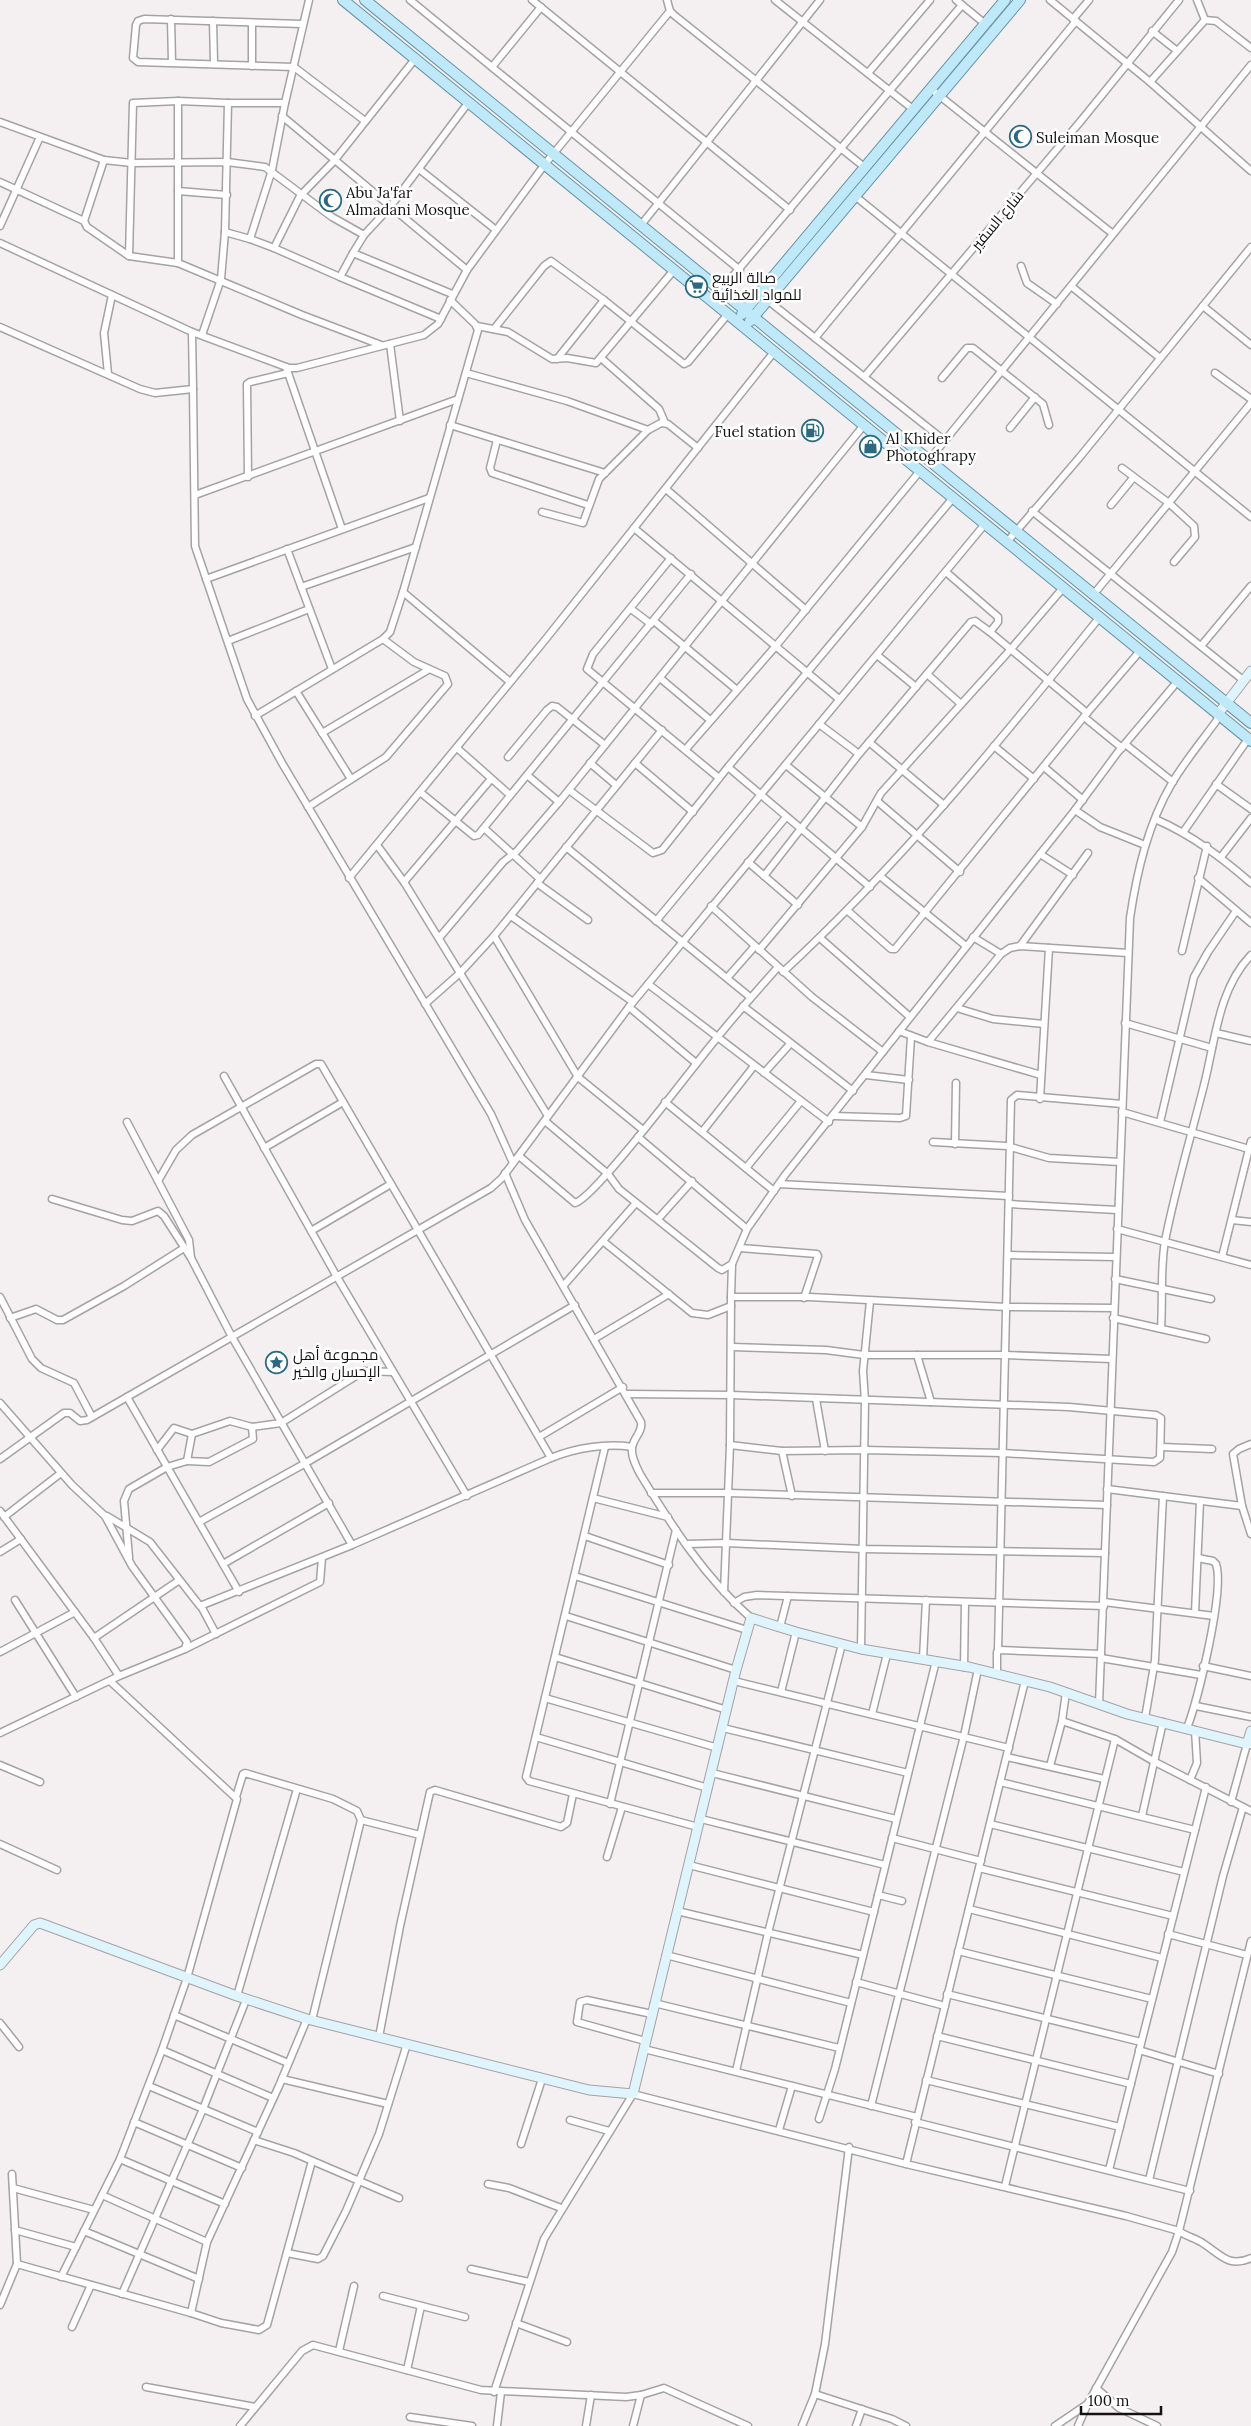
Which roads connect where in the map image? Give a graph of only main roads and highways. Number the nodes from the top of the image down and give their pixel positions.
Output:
1 (343, 0) edge
2 (365, 0) edge
3 (1005, 0) edge
4 (1020, 0) edge
5 (967, 44) junction
6 (976, 52) junction
7 (813, 228) junction
8 (822, 235) junction
9 (763, 299) junction
10 (734, 301) junction
11 (750, 313) junction
12 (736, 320) junction
13 (745, 327) junction
14 (771, 330) junction
15 (1251, 723) edge
16 (1250, 740) edge

1 - 12 main road
2 - 10 main road
3 - 5 main road
4 - 6 main road
5 - 6 main road
5 - 7 main road
6 - 8 main road
7 - 8 main road
7 - 9 main road
8 - 9 main road
9 - 10 main road
9 - 11 main road
9 - 14 main road
10 - 11 main road
11 - 12 main road
11 - 13 main road
11 - 14 main road
12 - 13 main road
13 - 16 main road
14 - 15 main road

